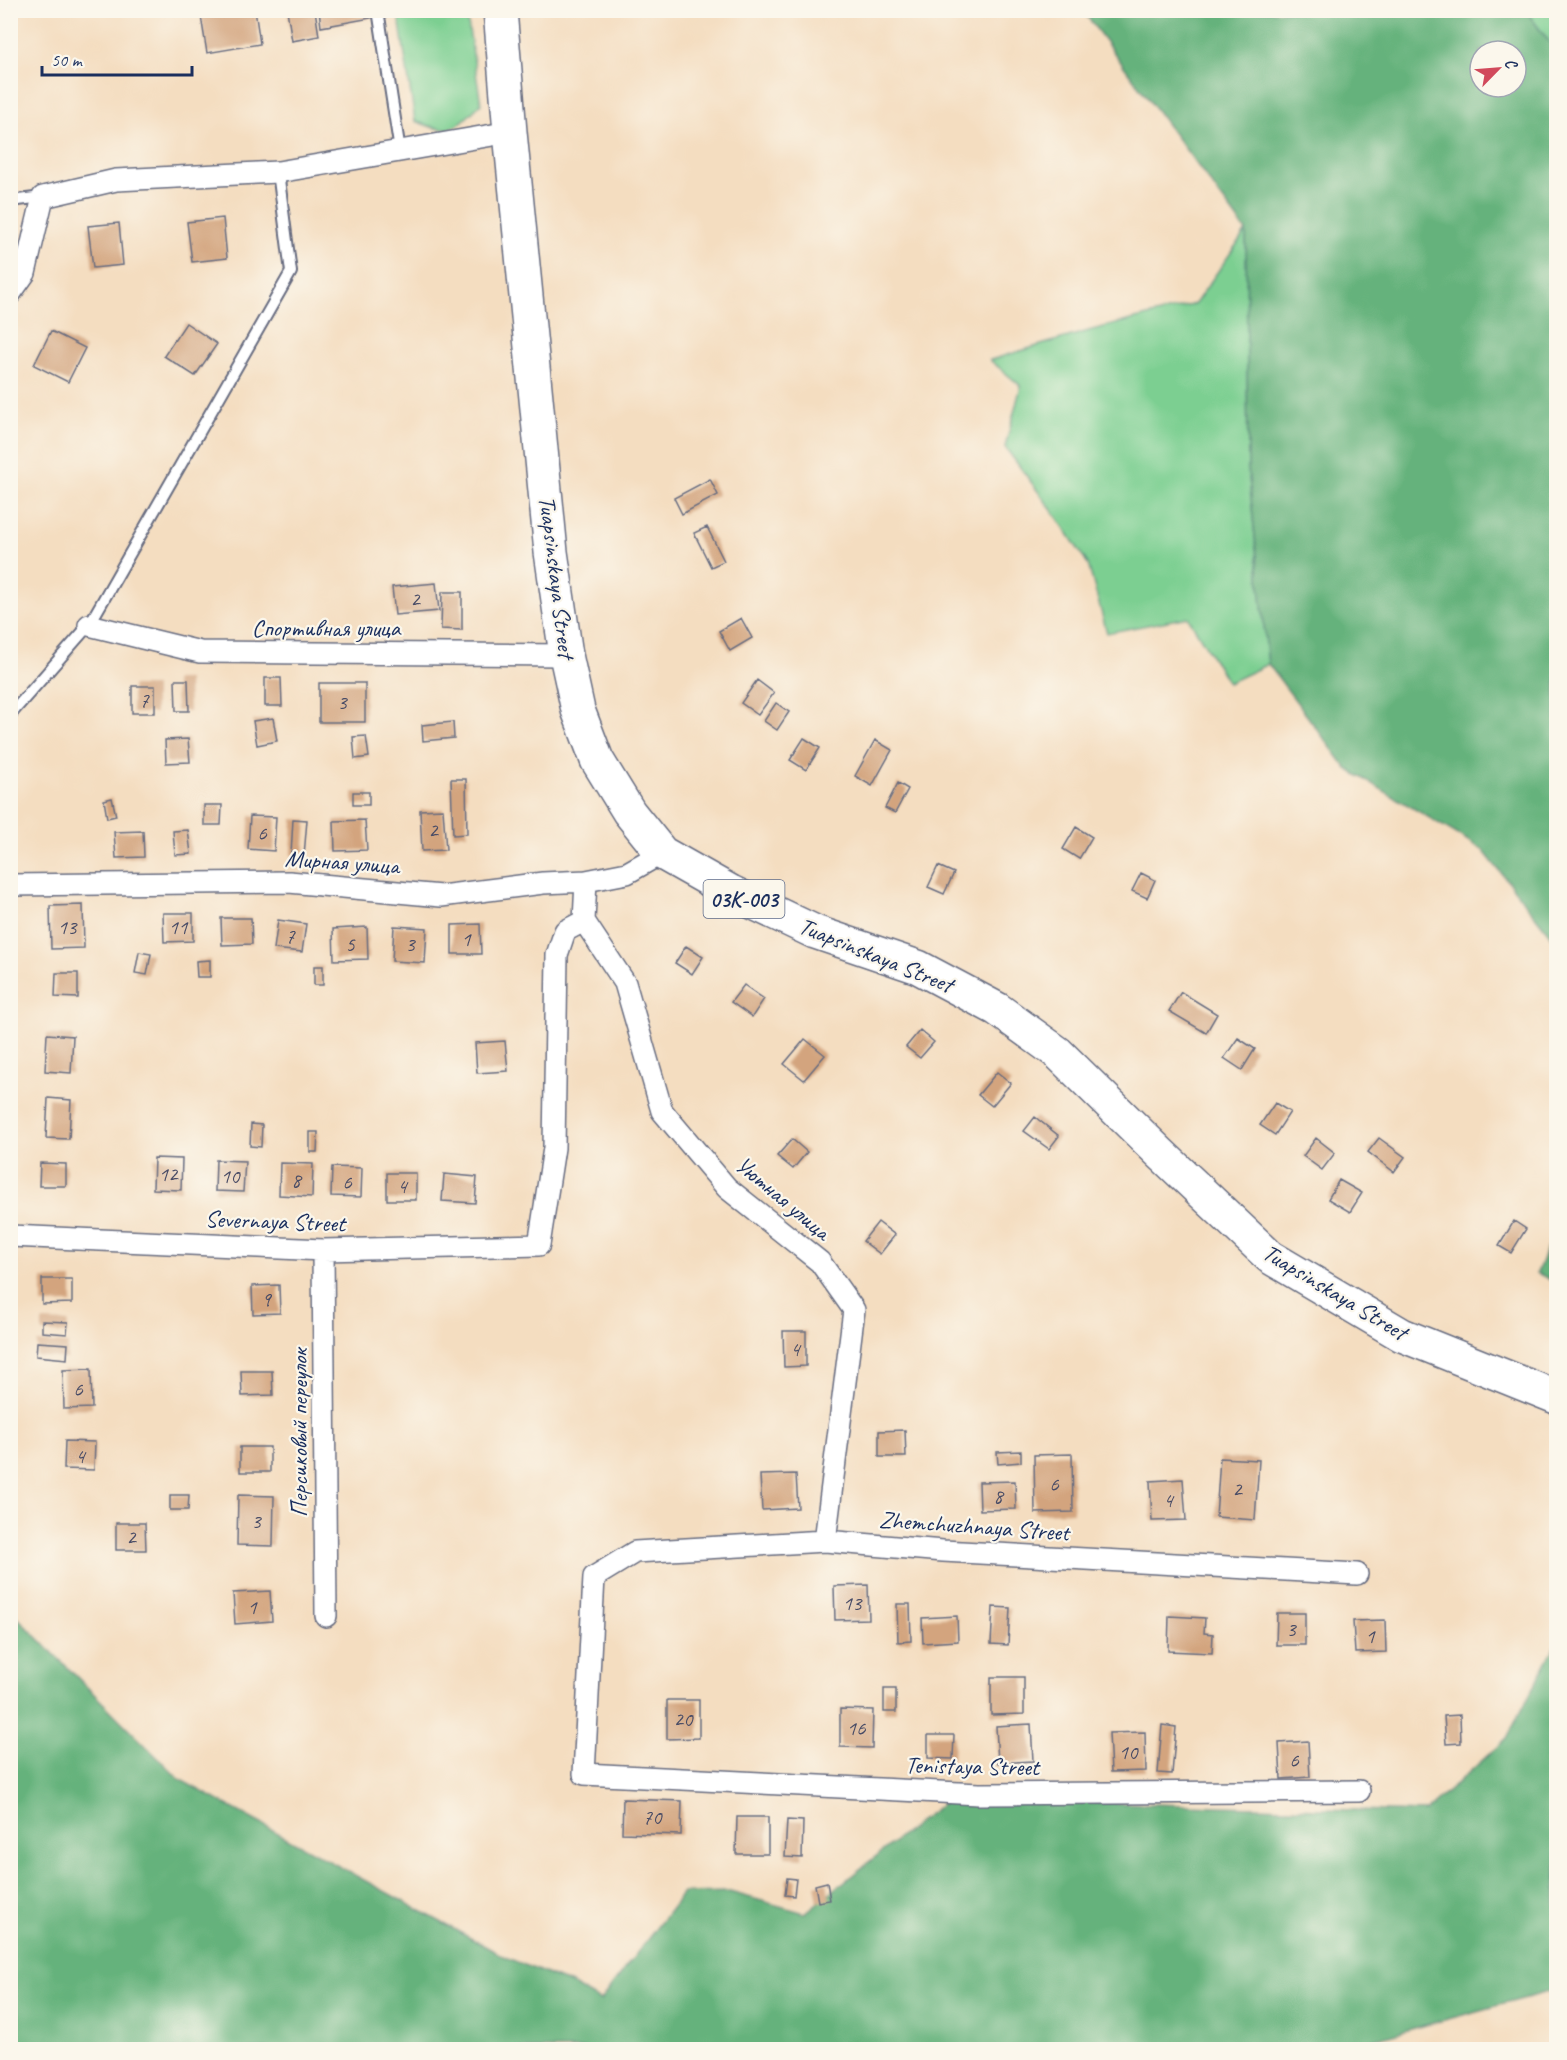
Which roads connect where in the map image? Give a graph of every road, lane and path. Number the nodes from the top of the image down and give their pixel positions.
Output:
1 (378, 10) edge
2 (500, 10) edge
3 (510, 132) junction
4 (400, 151) junction
5 (278, 172) junction
6 (44, 197) junction
7 (10, 201) edge
8 (10, 294) edge
9 (89, 625) junction
10 (566, 654) junction
11 (10, 715) edge
12 (662, 853) junction
13 (586, 881) junction
14 (10, 885) edge
15 (584, 921) junction
16 (10, 1236) edge
17 (323, 1250) junction
18 (1557, 1397) edge
19 (825, 1540) junction
20 (1357, 1574) dead end
21 (326, 1616) dead end
22 (584, 1774) joint
23 (1359, 1791) dead end

1 - 4 lane
2 - 3 main road, Tuapsinskaya Street / 03К-003
3 - 4 street
3 - 10 main road, Tuapsinskaya Street / 03К-003
4 - 5 street
5 - 6 street
5 - 9 lane
6 - 7 lane
6 - 8 street
9 - 10 street, Спортивная улица
9 - 11 lane
10 - 12 main road, Tuapsinskaya Street / 03К-003
12 - 13 street, Мирная улица
12 - 18 main road, Tuapsinskaya Street / 03К-003
13 - 14 street, Мирная улица
13 - 15 street
15 - 17 street, Severnaya Street
15 - 19 street, Уютная улица
16 - 17 street, Severnaya Street
17 - 21 street, Персиковый переулок
19 - 20 street, Zhemchuzhnaya Street
19 - 22 street, Zhemchuzhnaya Street
22 - 23 street, Tenistaya Street

